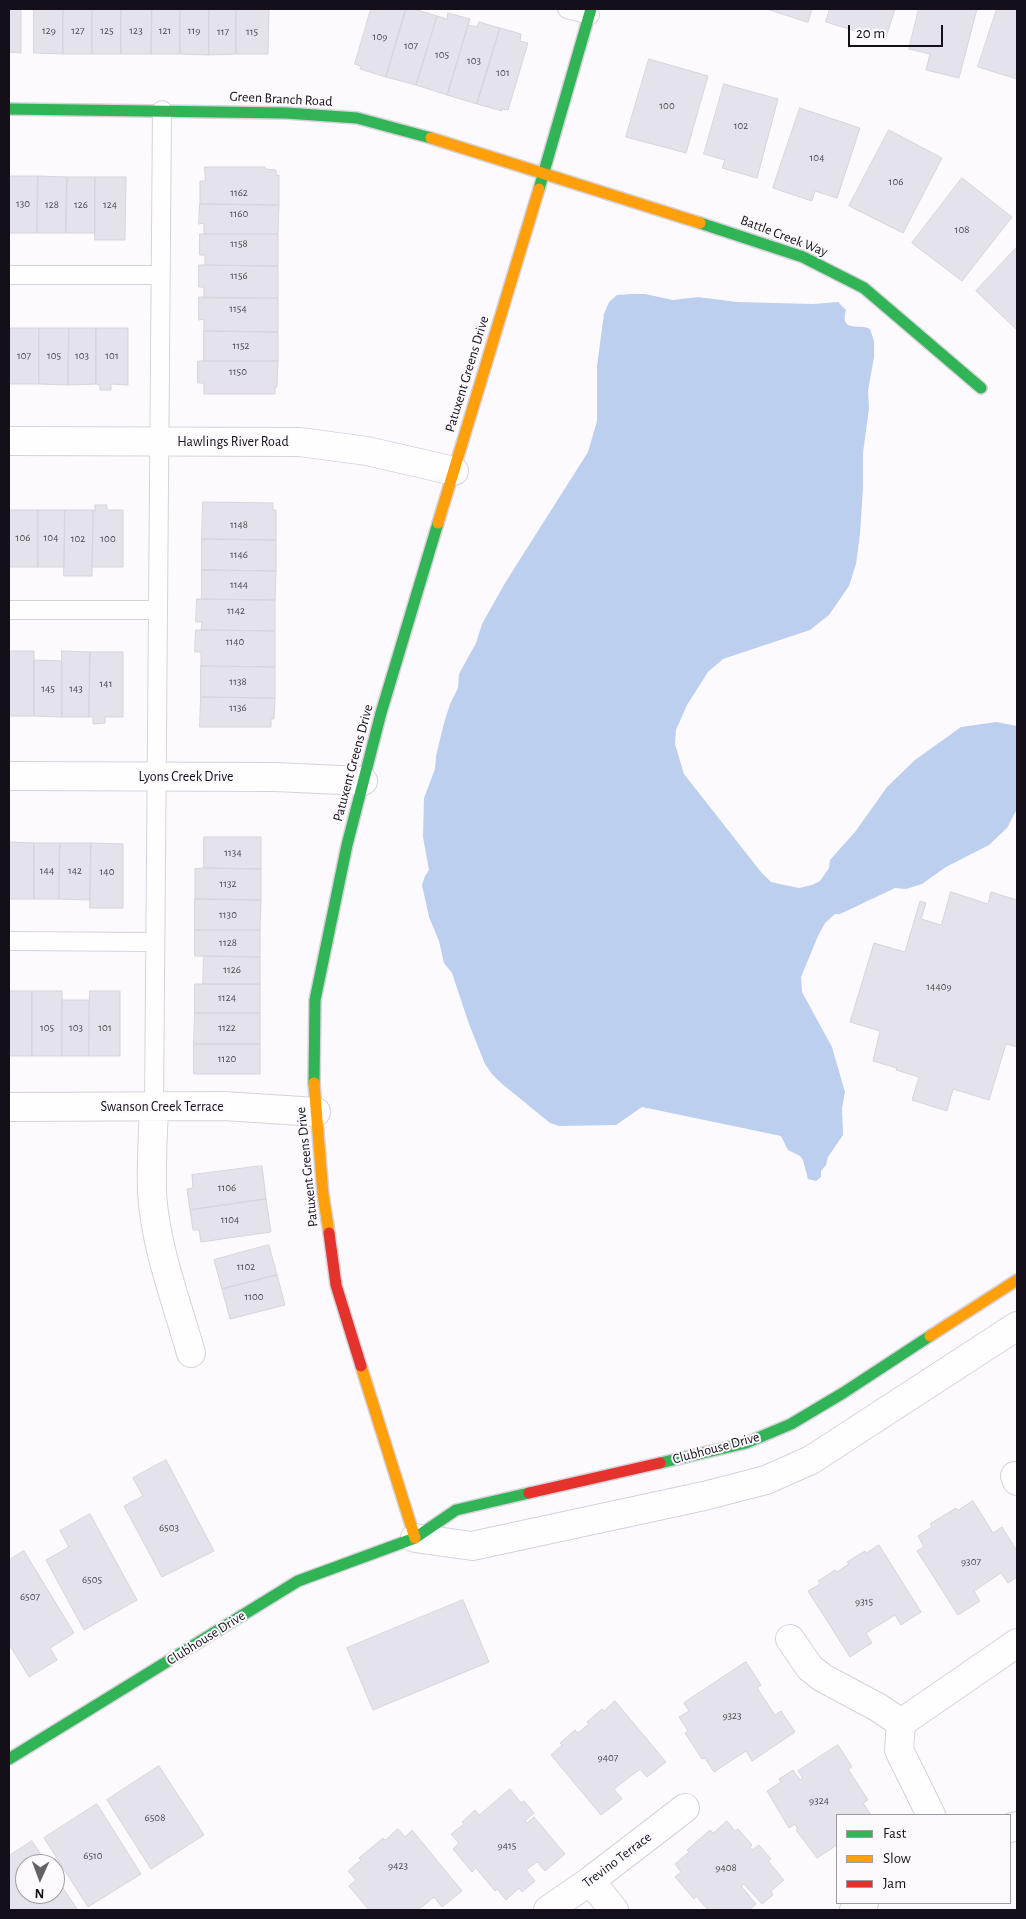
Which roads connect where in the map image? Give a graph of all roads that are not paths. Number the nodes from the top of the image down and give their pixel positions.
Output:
1 (567, 9) edge
2 (590, 12) edge
3 (9, 109) edge
4 (162, 110) junction
5 (543, 174) junction
6 (9, 275) edge
7 (160, 275) junction
8 (981, 388) dead end
9 (9, 441) edge
10 (160, 442) junction
11 (454, 471) junction
12 (9, 610) edge
13 (158, 610) junction
14 (9, 776) edge
15 (156, 777) junction
16 (363, 780) junction
17 (9, 941) edge
18 (154, 942) junction
19 (9, 1107) edge
20 (154, 1107) junction
21 (316, 1112) junction
22 (1017, 1280) edge
23 (1017, 1326) edge
24 (191, 1353) dead end
25 (415, 1538) junction
26 (790, 1640) dead end
27 (1017, 1643) edge
28 (901, 1723) junction
29 (9, 1759) edge
30 (685, 1808) dead end
31 (931, 1814) edge
32 (590, 1881) junction
33 (548, 1910) edge
34 (614, 1910) edge

1 - 2 lane
2 - 5 street, Patuxent Greens Drive
3 - 4 street, Green Branch Road
4 - 5 street, Green Branch Road
4 - 7 lane
5 - 8 street, Battle Creek Way
5 - 11 street, Patuxent Greens Drive
6 - 7 lane
7 - 10 lane
9 - 10 street, Hawlings River Road
10 - 11 street, Hawlings River Road
10 - 13 lane
11 - 16 street, Patuxent Greens Drive
12 - 13 lane
13 - 15 lane
14 - 15 street, Lyons Creek Drive
15 - 16 street, Lyons Creek Drive
15 - 18 lane
16 - 21 street, Patuxent Greens Drive
17 - 18 lane
18 - 20 lane
19 - 20 street, Swanson Creek Terrace
20 - 21 street, Swanson Creek Terrace
20 - 24 street
21 - 25 street, Patuxent Greens Drive
22 - 25 street, Clubhouse Drive
23 - 25 street, Clubhouse Drive
25 - 29 street, Clubhouse Drive
26 - 28 street
27 - 28 street
28 - 31 street
30 - 32 street, Trevino Terrace
32 - 33 street, Trevino Terrace
32 - 34 street

